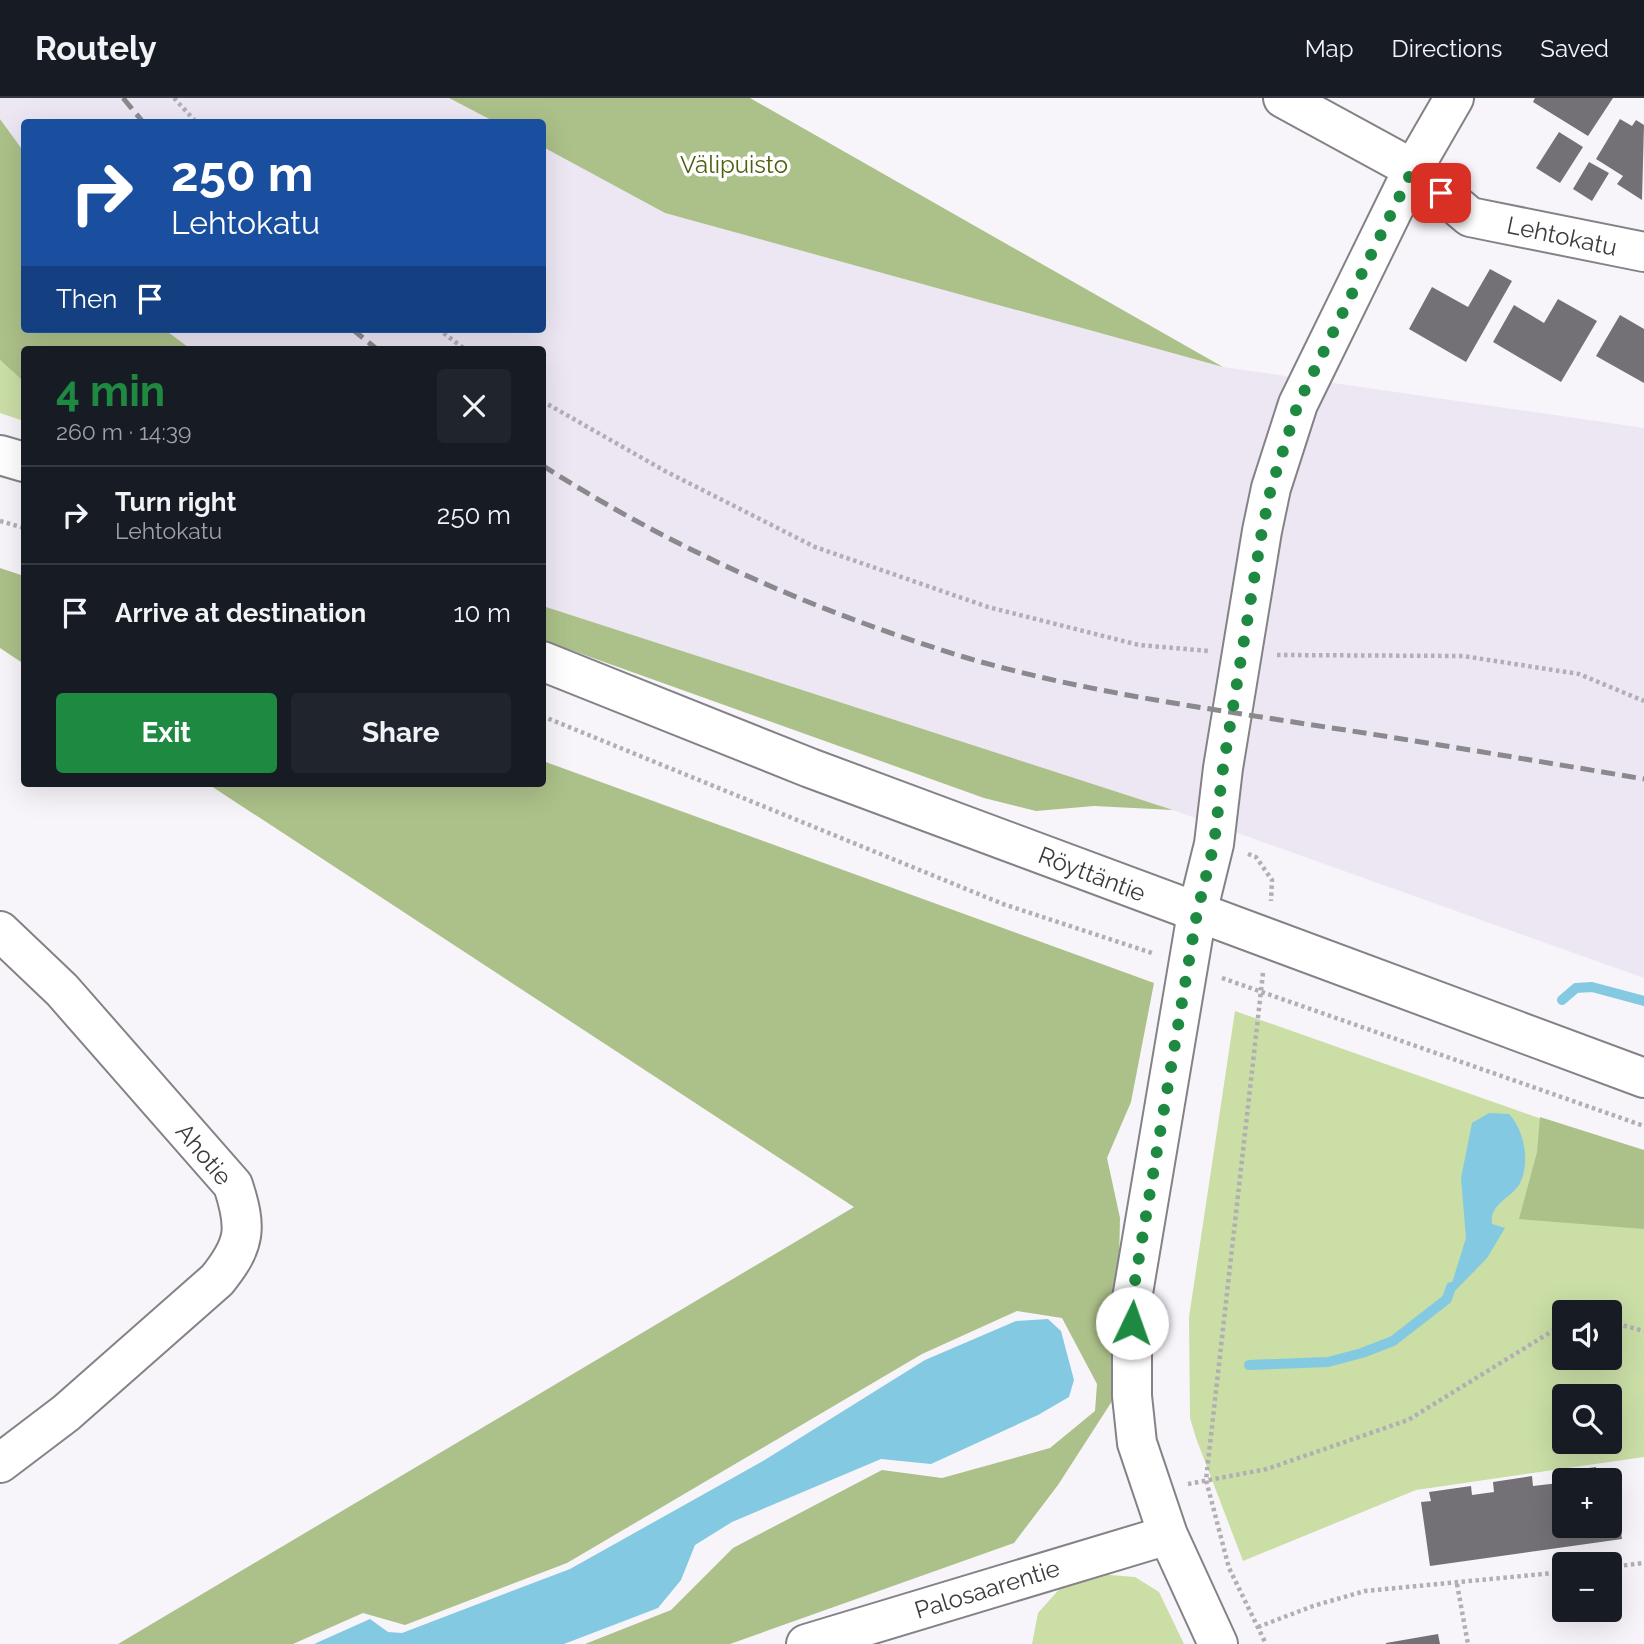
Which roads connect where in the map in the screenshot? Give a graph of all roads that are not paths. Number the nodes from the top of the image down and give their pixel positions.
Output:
1 (1283, 98) edge
2 (1454, 98) edge
3 (1413, 169) junction
4 (1644, 253) edge
5 (0, 455) edge
6 (21, 461) edge
7 (546, 663) edge
8 (1197, 913) junction
9 (0, 931) edge
10 (1644, 1078) edge
11 (0, 1463) edge
12 (1168, 1535) junction
13 (806, 1644) edge
14 (1218, 1644) edge

1 - 3 street, Lehtokatu
2 - 3 street
3 - 4 street, Lehtokatu
3 - 8 street
5 - 6 street
7 - 8 street, Röyttäntie
8 - 10 street, Röyttäntie
8 - 12 street
9 - 11 street, Ahotie
12 - 13 street, Palosaarentie
12 - 14 street

